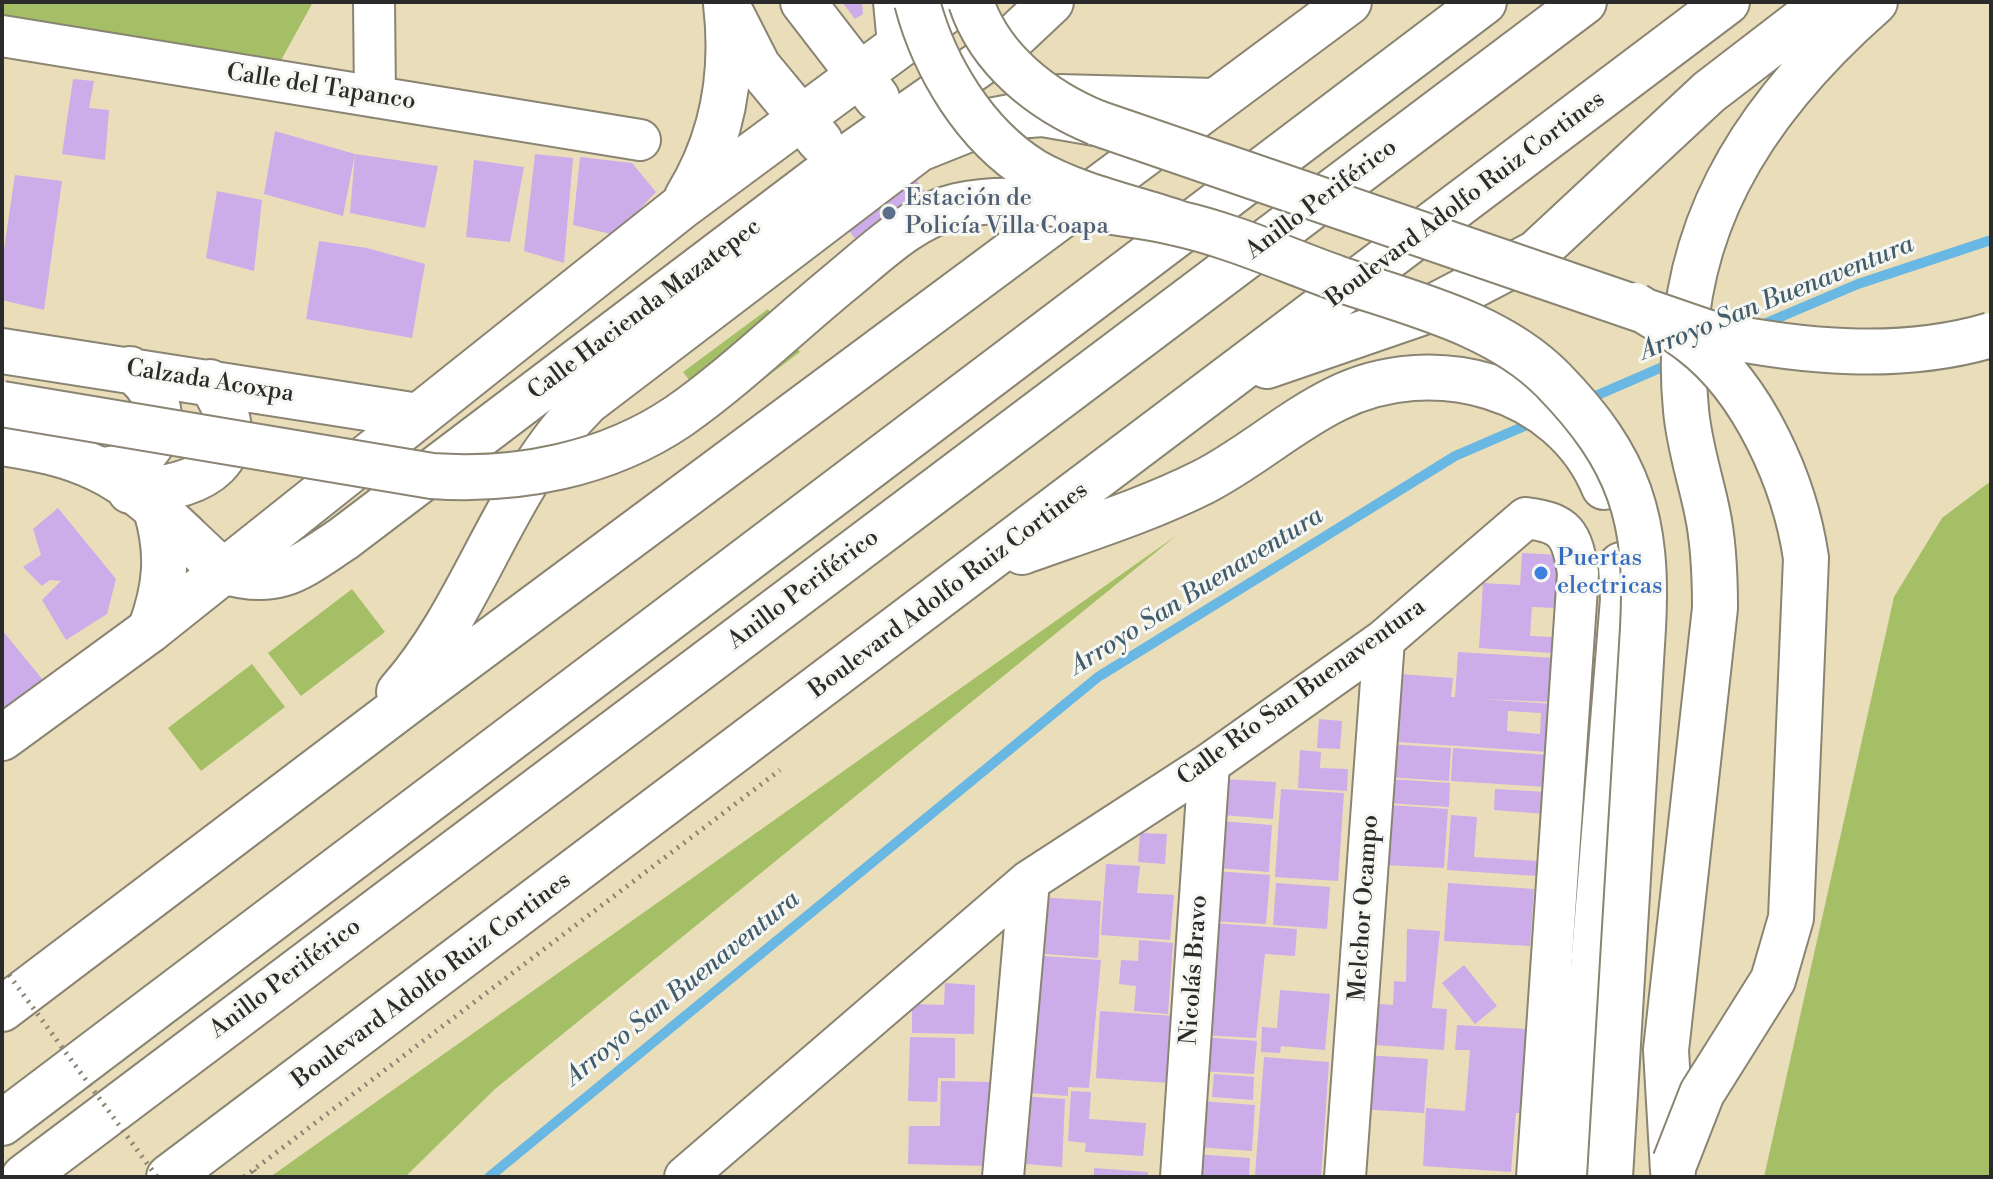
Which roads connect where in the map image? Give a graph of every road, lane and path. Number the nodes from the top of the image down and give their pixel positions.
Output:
1 (374, 2) edge
2 (803, 2) edge
3 (896, 2) edge
4 (917, 2) edge
5 (958, 2) edge
6 (971, 2) edge
7 (988, 2) edge
8 (1051, 2) edge
9 (1349, 2) edge
10 (1484, 2) edge
11 (1584, 2) edge
12 (1727, 2) edge
13 (1826, 2) edge
14 (1875, 2) edge
15 (726, 3) edge
16 (2, 36) edge
17 (900, 44) junction
18 (1001, 49) junction
19 (860, 75) junction
20 (375, 97) junction
21 (1215, 101) junction
22 (802, 119) junction
23 (895, 122) junction
24 (1097, 123) junction
25 (640, 140) dead end
26 (839, 163) junction
27 (681, 207) junction
28 (1178, 223) junction
29 (1635, 305) junction
30 (1991, 335) edge
31 (2, 351) edge
32 (130, 369) junction
33 (1235, 376) junction
34 (210, 382) junction
35 (2, 404) edge
36 (418, 416) junction
37 (2, 443) edge
38 (129, 490) junction
39 (981, 567) junction
40 (223, 571) junction
41 (150, 630) junction
42 (1384, 640) junction
43 (2, 738) edge
44 (1209, 764) junction
45 (783, 767) dead end
46 (317, 771) junction
47 (1029, 881) junction
48 (5, 992) edge
49 (2, 1123) edge
50 (1674, 1169) edge
51 (254, 1170) junction
52 (24, 1177) edge
53 (157, 1177) edge
54 (169, 1177) edge
55 (244, 1177) edge
56 (259, 1177) edge
57 (685, 1177) edge
58 (1003, 1177) edge
59 (1181, 1177) edge
60 (1345, 1177) edge
61 (1537, 1177) edge
62 (1576, 1177) edge
63 (1610, 1177) edge

1 - 20 street
2 - 19 main road
3 - 17 main road
4 - 28 main road, bridge
5 - 17 main road
6 - 24 main road, bridge
7 - 18 main road
8 - 18 main road, Calle Hacienda Mazatepec
9 - 21 main road
10 - 49 main road
11 - 52 main road, Anillo Periférico
12 - 33 main road, Boulevard Adolfo Ruiz Cortines
13 - 33 main road
14 - 50 main road, bridge
15 - 22 main road
15 - 27 main road
16 - 20 street, Calle del Tapanco
17 - 18 main road
17 - 19 main road
18 - 21 main road
18 - 23 main road, Calle Hacienda Mazatepec
19 - 22 main road
19 - 23 main road
20 - 25 street, Calle del Tapanco
21 - 46 main road
22 - 26 main road
22 - 27 main road
23 - 26 main road, Calle Hacienda Mazatepec
24 - 29 main road, bridge
24 - 46 main road, bridge
26 - 40 main road, Calle Hacienda Mazatepec
27 - 36 main road
28 - 35 main road, bridge
28 - 63 main road, bridge
29 - 30 main road, bridge
29 - 50 main road, bridge
31 - 32 main road, Calzada Acoxpa
32 - 34 main road, Calzada Acoxpa
32 - 38 main road
33 - 39 main road, Boulevard Adolfo Ruiz Cortines
34 - 36 main road, Calzada Acoxpa
34 - 38 main road
36 - 40 main road
37 - 38 main road
38 - 40 main road
38 - 41 main road
39 - 54 main road, Boulevard Adolfo Ruiz Cortines
39 - 62 main road
40 - 41 main road
41 - 43 main road
42 - 44 street, Calle Río San Buenaventura
42 - 60 street, Melchor Ocampo
42 - 61 street, Calle Río San Buenaventura
44 - 47 street, Calle Río San Buenaventura
44 - 59 street, Nicolás Bravo
45 - 51 path
46 - 48 main road
47 - 57 street, Calle Río San Buenaventura
47 - 58 street
48 - 53 path, bridge
51 - 55 path
51 - 56 path

